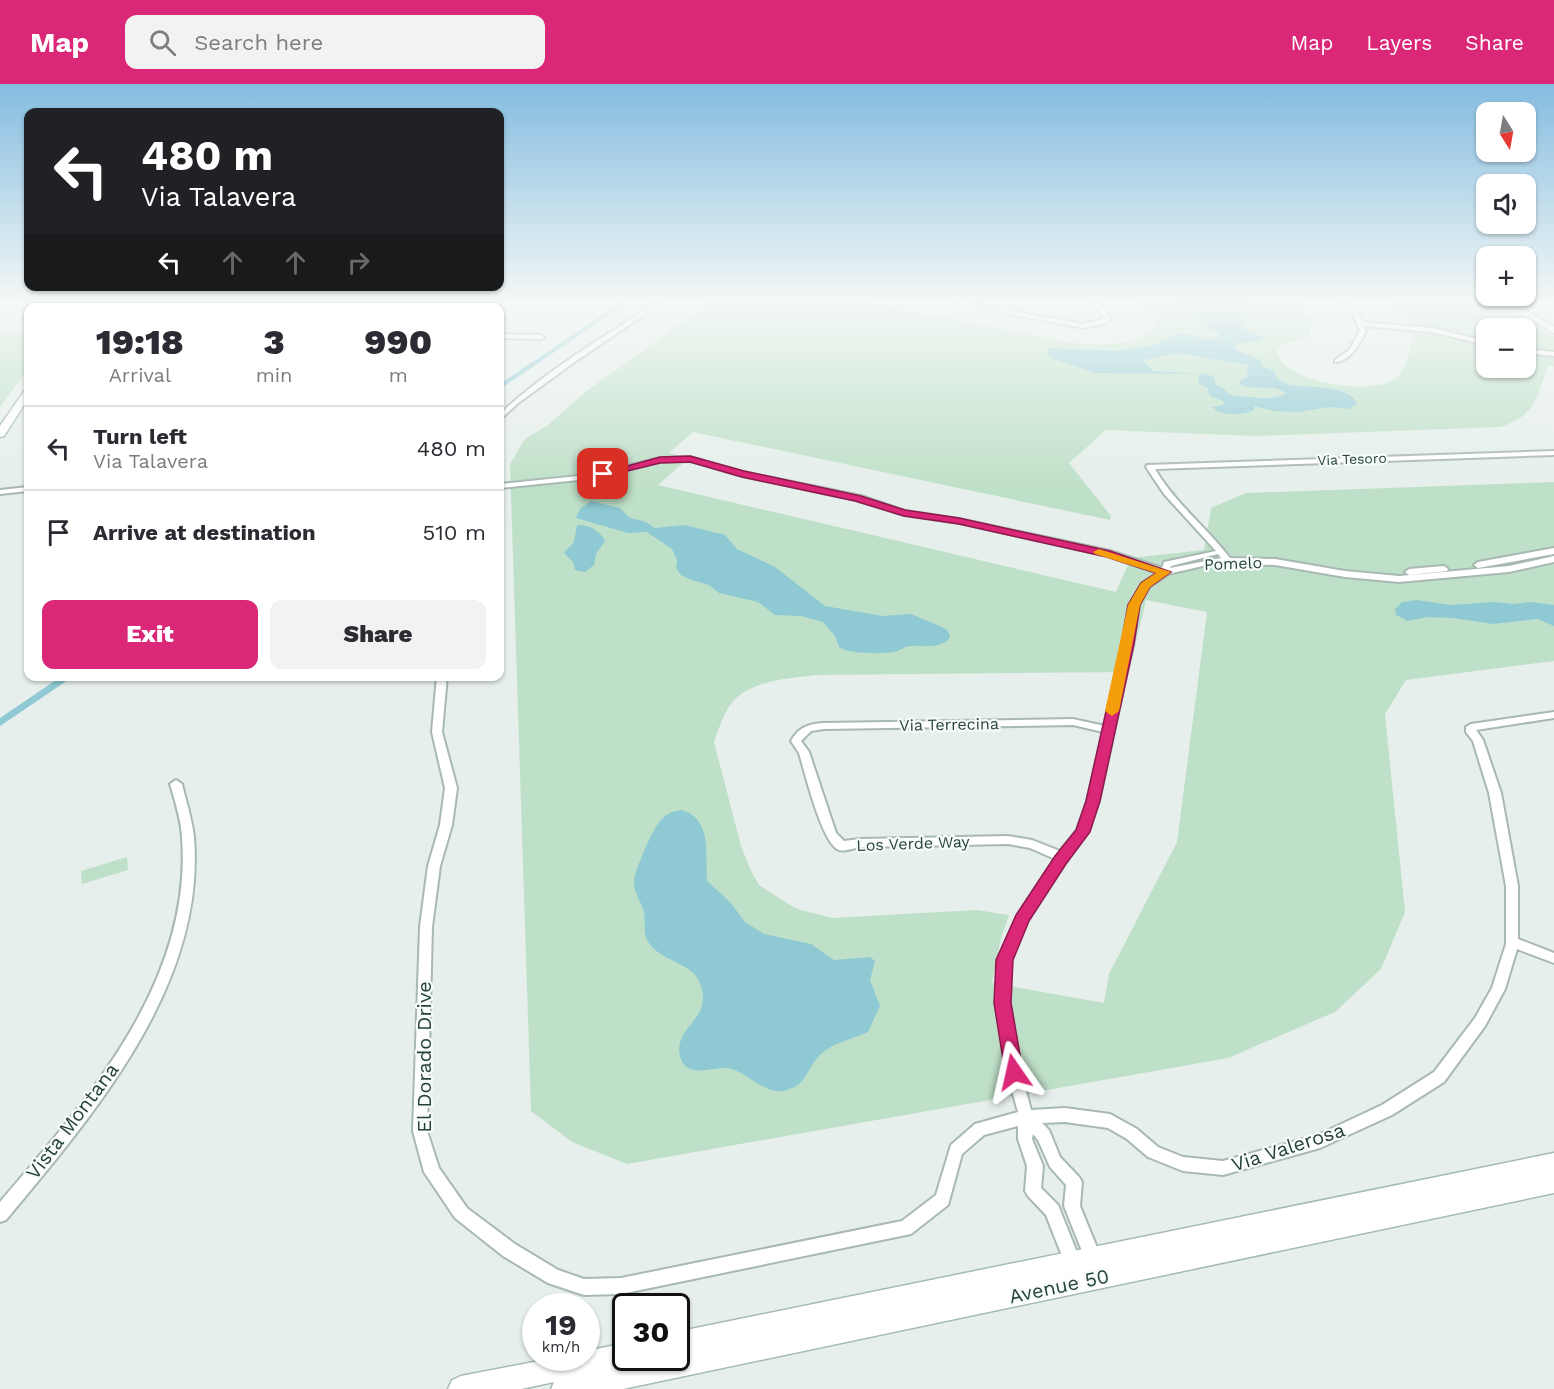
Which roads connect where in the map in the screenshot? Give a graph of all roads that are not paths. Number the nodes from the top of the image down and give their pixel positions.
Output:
1 (569, 364) edge
2 (24, 400) edge
3 (504, 413) edge
4 (0, 434) edge
5 (1554, 453) edge
6 (504, 486) edge
7 (24, 489) edge
8 (0, 492) edge
9 (1554, 551) edge
10 (1224, 556) junction
11 (1554, 559) edge
12 (1165, 572) junction
13 (442, 681) edge
14 (1554, 715) edge
15 (1108, 730) junction
16 (796, 741) joint
17 (176, 784) dead end
18 (1062, 857) junction
19 (1512, 942) junction
20 (1554, 958) edge
21 (1031, 1117) junction
22 (1554, 1163) edge
23 (1554, 1182) edge
24 (0, 1214) edge
25 (1087, 1270) junction
26 (690, 1341) edge
27 (612, 1358) edge
28 (461, 1389) edge
29 (564, 1389) edge

1 - 3 street
2 - 4 main road
5 - 10 street, Via Tesoro
6 - 12 street
7 - 8 street
9 - 10 street, Pomelo
10 - 11 street, Pomelo
10 - 12 street, Pomelo
12 - 15 street
13 - 21 street, El Dorado Drive
14 - 19 street, Via Valerosa
15 - 16 street, Via Terrecina
15 - 18 street
16 - 18 street, Los Verde Way
17 - 24 street, Vista Montana
18 - 21 street
19 - 20 street
19 - 21 street, Via Valerosa
21 - 25 street
21 - 25 street
22 - 25 main road, Avenue 50
23 - 25 main road, Avenue 50
25 - 26 main road, Avenue 50
25 - 29 main road, Avenue 50
27 - 28 main road

